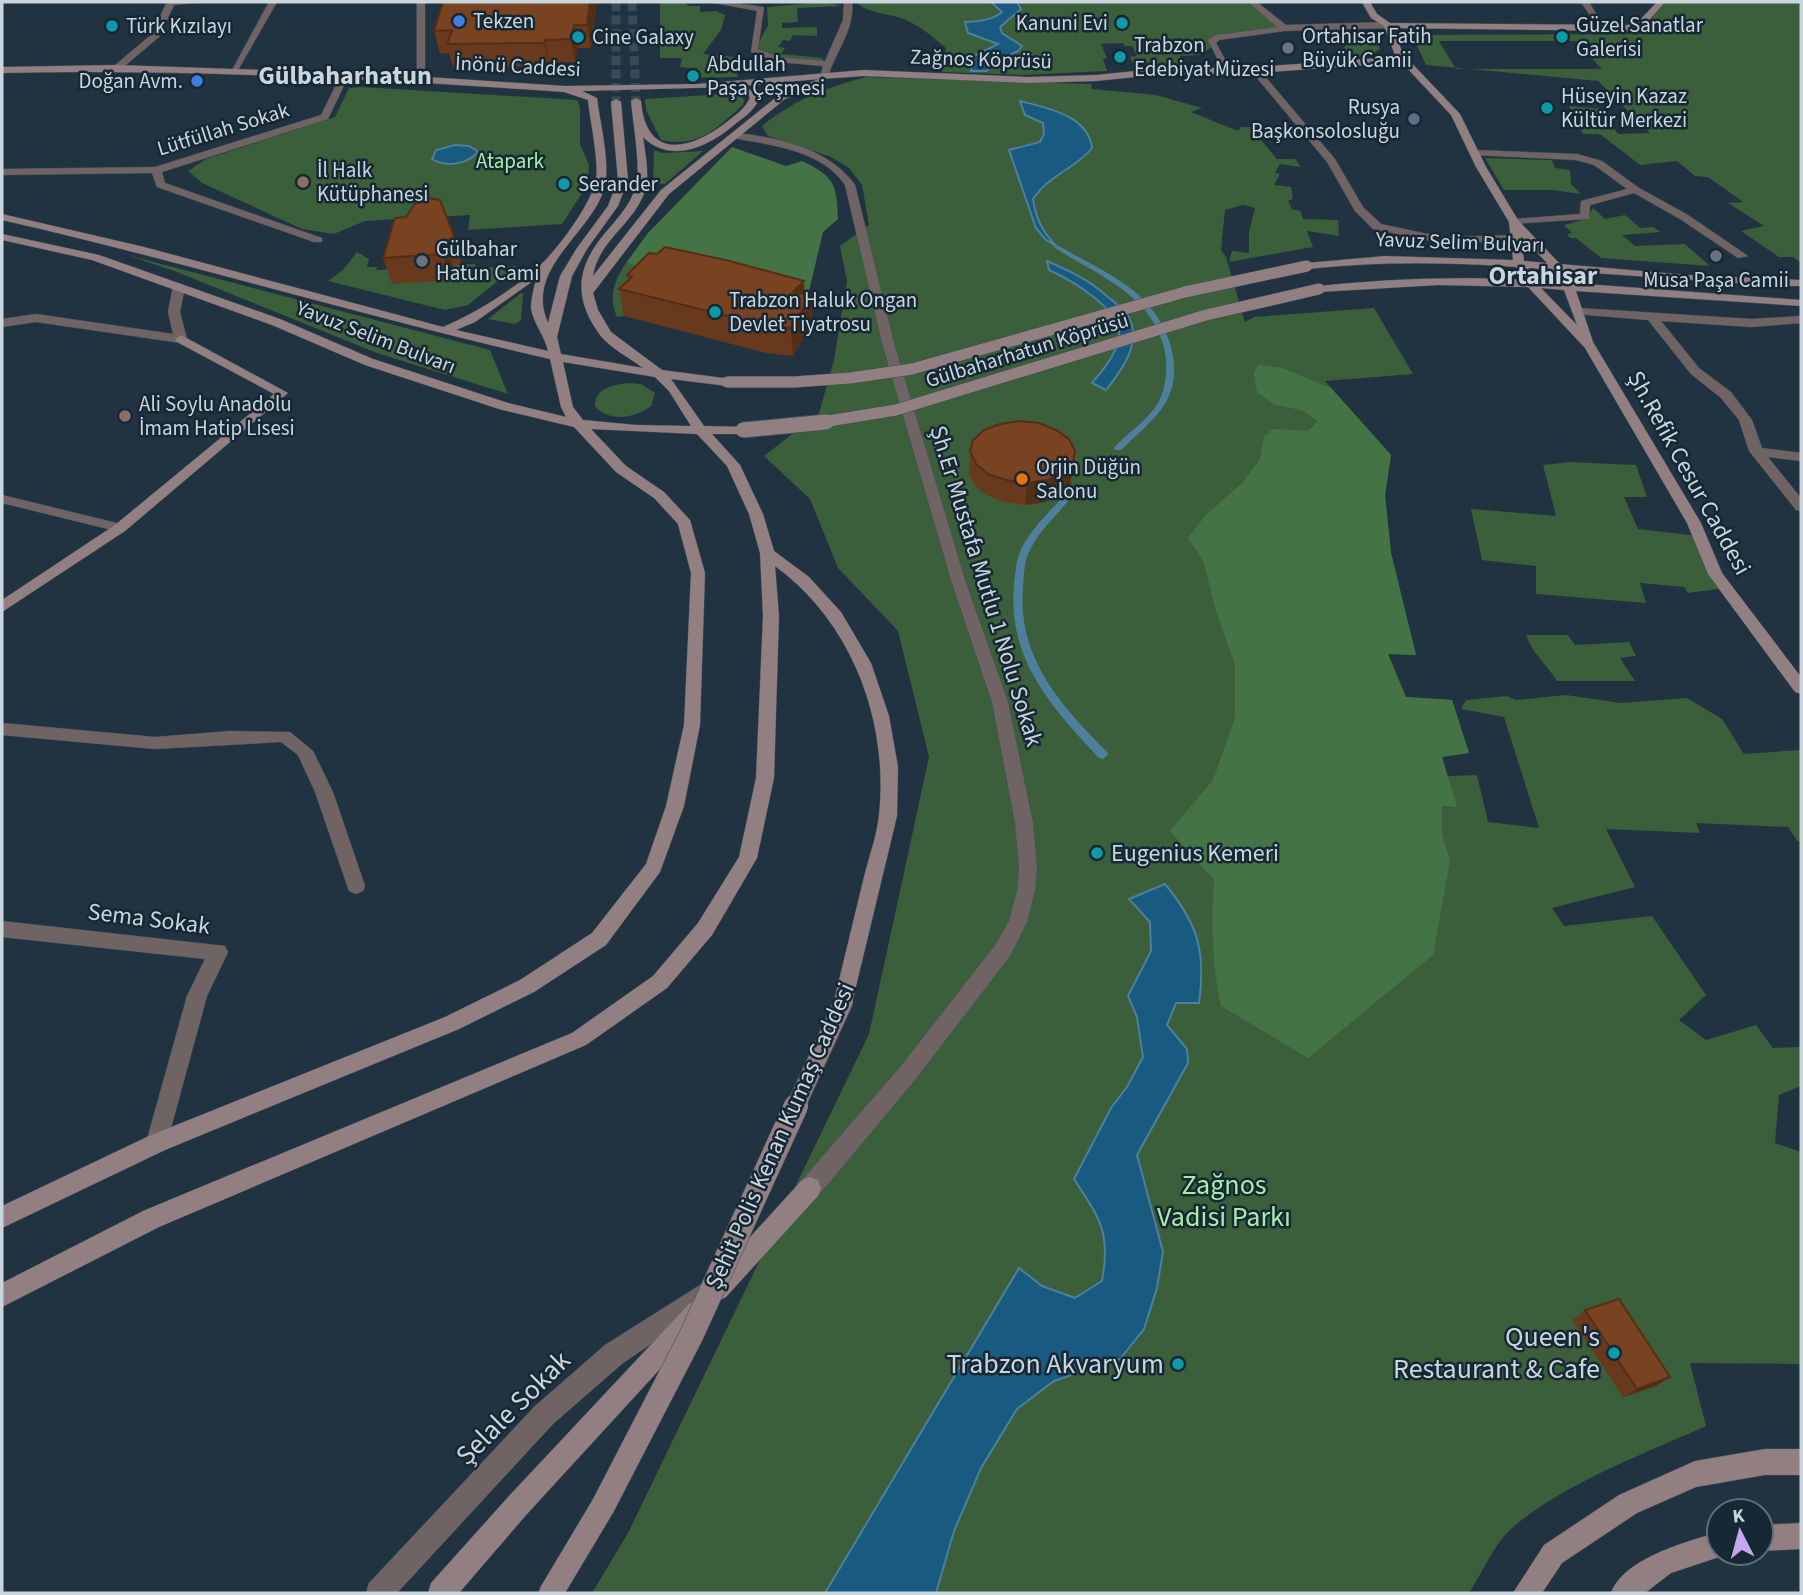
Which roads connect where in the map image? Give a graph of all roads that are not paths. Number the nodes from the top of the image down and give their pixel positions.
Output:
1 (171, 2) edge
2 (197, 2) edge
3 (272, 2) edge
4 (421, 2) edge
5 (713, 2) edge
6 (848, 2) edge
7 (1252, 2) edge
8 (1366, 2) edge
9 (1585, 2) edge
10 (1661, 2) edge
11 (1388, 25) junction
12 (1284, 28) junction
13 (1603, 28) junction
14 (1399, 55) junction
15 (1380, 61) junction
16 (827, 64) junction
17 (1409, 65) junction
18 (117, 68) junction
19 (2, 70) edge
20 (1227, 70) junction
21 (1255, 70) junction
22 (233, 72) junction
23 (864, 74) junction
24 (345, 75) junction
25 (824, 75) junction
26 (421, 78) junction
27 (734, 85) junction
28 (565, 89) junction
29 (636, 101) tunnel mouth
30 (616, 102) tunnel mouth
31 (638, 121) junction
32 (736, 136) junction
33 (1475, 153) junction
34 (156, 170) junction
35 (2, 172) edge
36 (1635, 190) junction
37 (2, 218) edge
38 (1514, 222) junction
39 (2, 237) edge
40 (1515, 238) junction
41 (318, 240) dead end
42 (1742, 256) dead end
43 (1519, 263) junction
44 (1307, 266) joint
45 (1556, 266) junction
46 (543, 269) junction
47 (1801, 283) edge
48 (1532, 285) junction
49 (179, 286) junction
50 (1569, 287) junction
51 (1319, 289) joint
52 (587, 293) junction
53 (1799, 303) edge
54 (1578, 312) junction
55 (1653, 317) junction
56 (1801, 319) edge
57 (2, 323) edge
58 (443, 331) junction
59 (551, 337) junction
60 (181, 339) junction
61 (1590, 346) junction
62 (557, 357) junction
63 (659, 374) junction
64 (727, 382) joint
65 (579, 424) junction
66 (700, 429) junction
67 (743, 430) joint
68 (1756, 452) junction
69 (1801, 457) edge
70 (2, 499) edge
71 (1801, 507) edge
72 (120, 528) junction
73 (767, 552) junction
74 (2, 607) edge
75 (1801, 688) edge
76 (2, 729) edge
77 (356, 886) dead end
78 (2, 929) edge
79 (157, 1143) junction
80 (810, 1188) joint
81 (2, 1217) edge
82 (711, 1291) junction
83 (2, 1295) edge
84 (1801, 1462) edge
85 (1801, 1536) edge
86 (1775, 1537) edge
87 (1705, 1549) edge
88 (379, 1593) edge
89 (441, 1593) edge
90 (551, 1593) edge
91 (1526, 1593) edge
92 (1624, 1593) edge

1 - 2 street
1 - 18 street
3 - 22 street
4 - 26 street
5 - 16 street
6 - 16 street
7 - 12 street
8 - 11 main road
9 - 13 street
10 - 13 main road
11 - 12 street
11 - 13 main road
11 - 14 main road
12 - 20 street
14 - 15 main road
14 - 17 main road, Şh.Refik Cesur Caddesi
15 - 17 main road
15 - 21 main road, Zağnos Köprüsü
16 - 25 street
17 - 33 main road, Şh.Refik Cesur Caddesi
18 - 19 main road, İnönü Caddesi
18 - 22 main road, İnönü Caddesi
20 - 21 main road, Zağnos Köprüsü
20 - 23 main road, Zağnos Köprüsü
21 - 40 street
22 - 24 main road, İnönü Caddesi
23 - 25 main road, İnönü Caddesi
23 - 32 main road
24 - 26 main road, İnönü Caddesi
24 - 34 street, Lütfüllah Sokak
25 - 27 main road, İnönü Caddesi
26 - 28 main road, İnönü Caddesi
27 - 28 main road, İnönü Caddesi
27 - 31 main road
28 - 46 main road
29 - 31 main road
30 - 59 main road
31 - 52 main road
32 - 52 main road
32 - 80 street, Şh.Er Mustafa Mutlu 1 Nolu Sokak
33 - 36 street
33 - 38 main road, Şh.Refik Cesur Caddesi
34 - 35 street, Lütfüllah Sokak
34 - 41 street
36 - 38 street
36 - 42 street
37 - 58 main road, Yavuz Selim Bulvarı
38 - 40 main road, Şh.Refik Cesur Caddesi
38 - 45 main road, Şh.Refik Cesur Caddesi
39 - 49 main road, Yavuz Selim Bulvarı
40 - 43 main road, Şh.Refik Cesur Caddesi
43 - 44 main road, Yavuz Selim Bulvarı
43 - 45 main road, Yavuz Selim Bulvarı
43 - 48 main road, Şh.Refik Cesur Caddesi
44 - 64 main road, Gülbaharhatun Köprüsü, bridge
45 - 47 main road, Yavuz Selim Bulvarı
45 - 50 main road, Şh.Refik Cesur Caddesi
46 - 58 main road
46 - 59 main road
48 - 50 main road, Yavuz Selim Bulvarı
48 - 51 main road, Yavuz Selim Bulvarı
48 - 61 main road, Şh.Refik Cesur Caddesi
49 - 60 street
49 - 65 main road, Yavuz Selim Bulvarı
50 - 53 main road, Yavuz Selim Bulvarı
50 - 54 main road, Şh.Refik Cesur Caddesi
51 - 67 main road, Gülbaharhatun Köprüsü, bridge
52 - 63 main road
54 - 55 street
54 - 61 main road, Şh.Refik Cesur Caddesi
55 - 56 street
55 - 68 street
57 - 60 street
58 - 62 main road, Yavuz Selim Bulvarı
59 - 62 main road
60 - 72 main road
61 - 75 main road, Şh.Refik Cesur Caddesi
62 - 63 main road, Yavuz Selim Bulvarı
62 - 65 main road
63 - 64 main road, Yavuz Selim Bulvarı
63 - 66 main road
65 - 66 main road, Yavuz Selim Bulvarı
65 - 79 main road
66 - 67 main road, Yavuz Selim Bulvarı
66 - 73 main road
68 - 69 street
68 - 71 street
70 - 72 street
72 - 74 main road
73 - 82 main road, Şehit Polis Kenan Kumaş Caddesi, bridge
73 - 83 main road
76 - 77 street
78 - 79 street, Sema Sokak
79 - 81 main road
80 - 89 main road, Şehit Polis Kenan Kumaş Caddesi
82 - 88 street, Şelale Sokak
82 - 90 main road, Şehit Polis Kenan Kumaş Caddesi, bridge
84 - 91 main road
85 - 86 main road
87 - 92 main road

